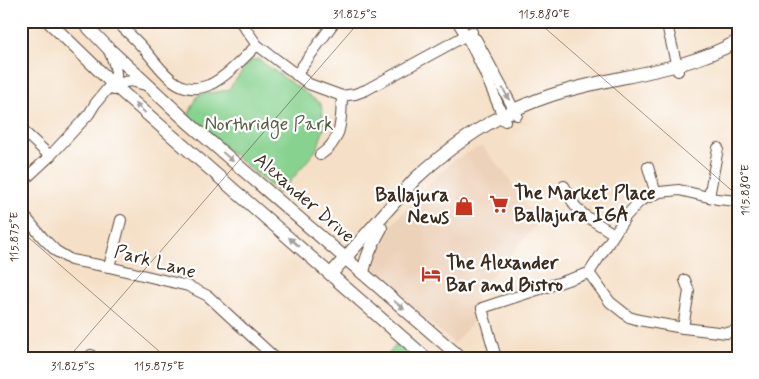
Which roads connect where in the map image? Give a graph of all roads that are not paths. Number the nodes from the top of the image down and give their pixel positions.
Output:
1 (48, 21) edge
2 (82, 21) edge
3 (116, 21) edge
4 (240, 21) edge
5 (336, 21) edge
6 (458, 21) edge
7 (465, 21) edge
8 (575, 21) edge
9 (591, 21) edge
10 (668, 21) edge
11 (469, 33) junction
12 (738, 41) edge
13 (257, 45) junction
14 (108, 48) junction
15 (738, 48) edge
16 (678, 68) junction
17 (296, 74) junction
18 (115, 86) junction
19 (149, 86) junction
20 (342, 96) junction
21 (516, 112) junction
22 (503, 118) junction
23 (21, 129) edge
24 (718, 148) dead end
25 (320, 155) dead end
26 (50, 156) junction
27 (648, 167) dead end
28 (21, 183) edge
29 (564, 186) dead end
30 (656, 194) junction
31 (709, 197) junction
32 (738, 201) edge
33 (21, 212) edge
34 (121, 220) dead end
35 (381, 228) junction
36 (312, 229) junction
37 (614, 234) junction
38 (361, 239) junction
39 (347, 260) junction
40 (109, 267) junction
41 (362, 273) junction
42 (589, 273) junction
43 (333, 276) junction
44 (685, 280) dead end
45 (683, 328) junction
46 (738, 330) edge
47 (276, 358) edge
48 (426, 358) edge
49 (460, 358) edge
50 (496, 358) edge

1 - 18 main road
2 - 14 main road, Alexander Drive
3 - 13 street
4 - 13 street
5 - 17 street
6 - 11 street
7 - 11 street
8 - 9 street
10 - 16 street
11 - 20 street
11 -> 21 street
11 - 22 street
12 - 16 main road
13 - 17 street
14 - 18 street
14 - 19 main road, Alexander Drive
15 - 16 main road
16 - 21 main road
17 - 20 street
18 - 19 street
18 - 26 street
43 -> 18 main road
19 -> 36 main road, Alexander Drive
20 - 25 street
21 - 22 main road
22 - 35 main road
22 - 38 main road
23 - 26 street
24 - 31 street
26 - 28 street
27 - 30 street
29 - 37 street
30 - 31 street
30 - 37 street
31 - 32 street
33 - 40 street, Park Lane
34 - 40 street
35 - 39 main road
35 - 41 main road
36 - 38 main road
36 - 39 main road, Alexander Drive
37 - 42 street
38 - 39 main road
39 - 41 main road, Alexander Drive
39 - 43 main road
40 - 47 street, Park Lane
41 -> 49 main road, Alexander Drive
42 - 45 street
42 - 50 street
43 - 48 main road
44 - 45 street
45 - 46 street

